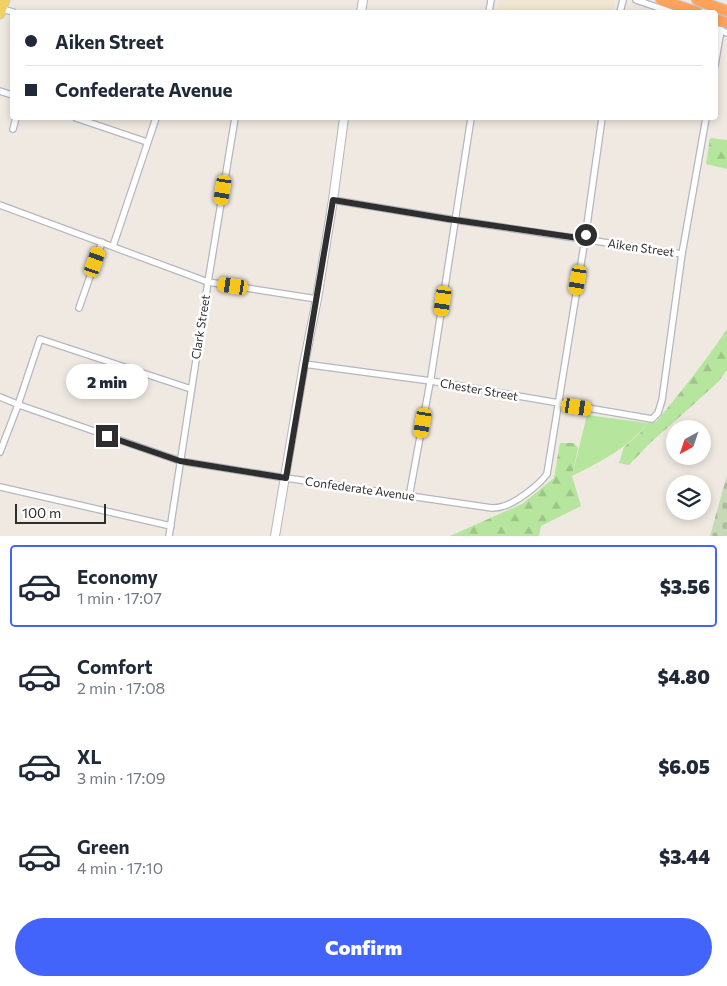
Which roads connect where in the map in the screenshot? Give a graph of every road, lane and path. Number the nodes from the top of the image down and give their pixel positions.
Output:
1 (636, 0) edge
2 (661, 0) edge
3 (698, 0) edge
4 (665, 10) edge
5 (691, 10) edge
6 (727, 10) edge
7 (723, 29) edge
8 (718, 52) edge
9 (15, 120) edge
10 (82, 120) edge
11 (155, 120) edge
12 (235, 120) edge
13 (344, 120) edge
14 (471, 120) edge
15 (602, 120) edge
16 (706, 120) edge
17 (13, 129) dead end
18 (147, 142) junction
19 (333, 200) junction
20 (0, 205) edge
21 (455, 220) junction
22 (585, 239) junction
23 (102, 242) junction
24 (113, 246) junction
25 (682, 254) junction
26 (208, 282) junction
27 (317, 299) junction
28 (79, 308) dead end
29 (304, 364) junction
30 (431, 381) junction
31 (192, 389) junction
32 (0, 397) edge
33 (558, 404) junction
34 (18, 405) junction
35 (0, 452) edge
36 (180, 461) junction
37 (286, 478) junction
38 (0, 487) edge
39 (409, 497) junction
40 (171, 526) junction
41 (275, 535) edge
42 (169, 536) edge

1 - 4 street
2 - 5 highway
3 - 6 highway
7 - 8 street
9 - 17 street
10 - 18 street
11 - 18 street
12 - 26 street, Clark Street
13 - 19 street
14 - 21 street
15 - 22 street
16 - 25 street
18 - 24 street
19 - 21 street, Aiken Street
19 - 27 street
20 - 23 street
21 - 22 street, Aiken Street
21 - 30 street
22 - 25 street, Aiken Street
22 - 33 street
23 - 24 street
23 - 28 street
24 - 26 street
25 - 33 street, Chester Street
26 - 27 street
26 - 31 street, Clark Street
27 - 29 street
29 - 30 street, Chester Street
29 - 37 street
30 - 33 street, Chester Street
30 - 39 street
31 - 34 street
31 - 36 street, Clark Street
32 - 34 street, Confederate Avenue
33 - 39 street, Confederate Avenue
34 - 35 street
34 - 36 street, Confederate Avenue
36 - 37 street, Confederate Avenue
36 - 40 street, Clark Street
37 - 39 street, Confederate Avenue
37 - 41 street
38 - 40 street
40 - 42 street, Clark Street

